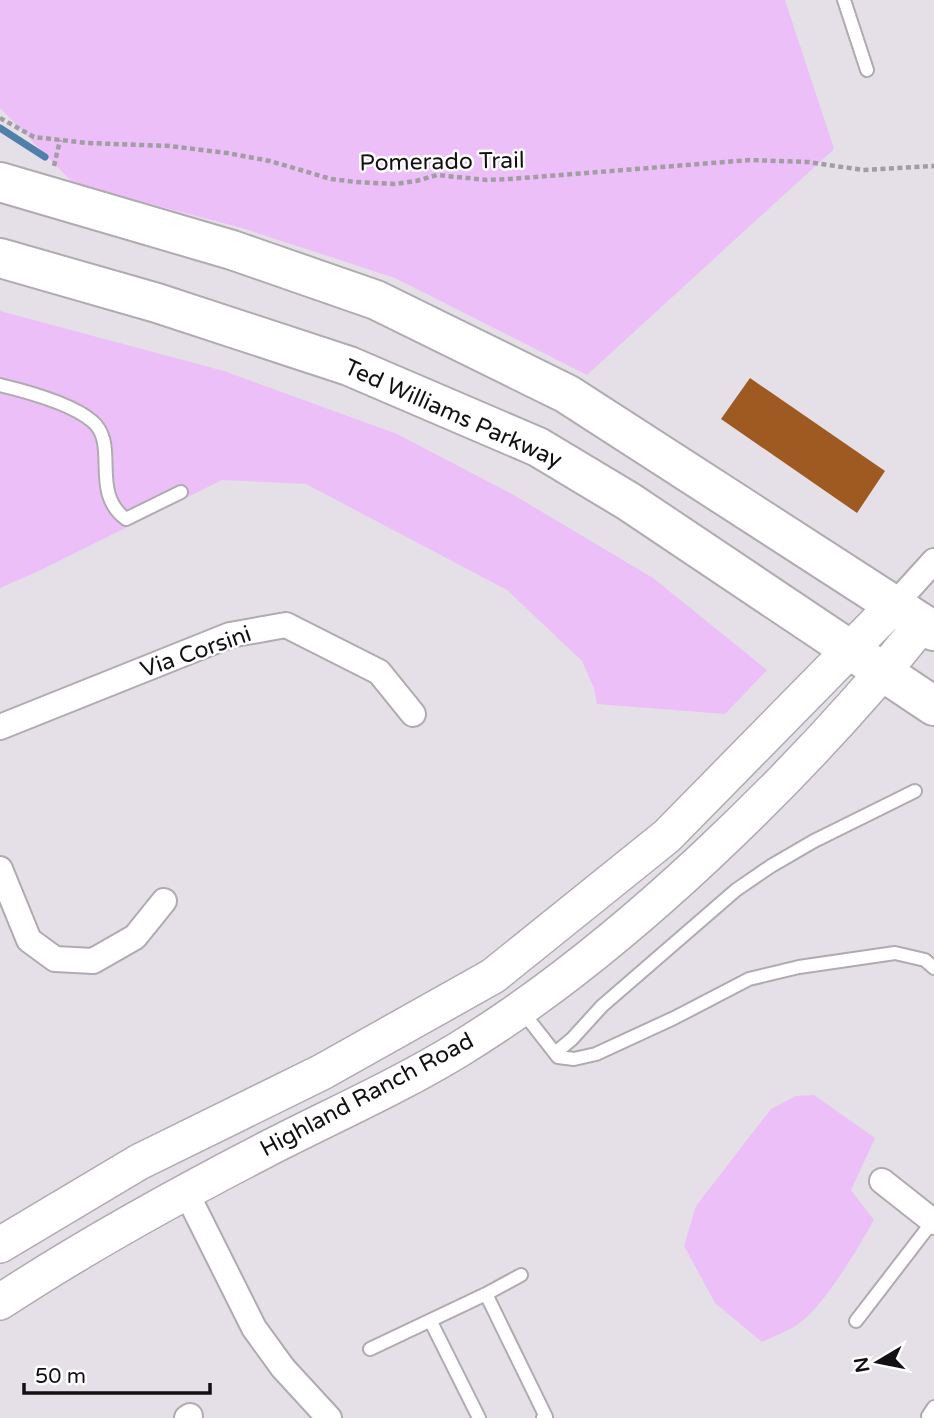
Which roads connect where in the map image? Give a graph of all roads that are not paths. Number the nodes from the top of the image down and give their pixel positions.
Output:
1 (844, 0) edge
2 (867, 69) dead end
3 (0, 182) edge
4 (0, 258) edge
5 (0, 385) edge
6 (181, 492) dead end
7 (934, 561) edge
8 (921, 617) edge
9 (851, 649) junction
10 (884, 672) junction
11 (934, 706) edge
12 (412, 714) dead end
13 (0, 727) edge
14 (915, 791) dead end
15 (0, 869) edge
16 (164, 901) dead end
17 (934, 968) edge
18 (520, 1008) junction
19 (555, 1053) junction
20 (882, 1181) dead end
21 (187, 1192) junction
22 (934, 1221) edge
23 (0, 1245) edge
24 (521, 1275) dead end
25 (486, 1294) junction
26 (0, 1302) edge
27 (856, 1321) dead end
28 (431, 1322) junction
29 (370, 1349) dead end
30 (329, 1418) edge
31 (480, 1418) edge
32 (545, 1418) edge

1 - 2 lane
3 - 8 main road
4 - 9 main road, Ted Williams Parkway
5 - 6 lane
7 - 8 street
8 - 9 main road, Highland Ranch Road
8 - 10 main road, Highland Ranch Road
9 - 10 main road, Ted Williams Parkway
9 - 23 main road, Highland Ranch Road
10 - 11 main road, Ted Williams Parkway
10 - 18 main road, Highland Ranch Road
12 - 13 street, Via Corsini
14 - 19 lane
15 - 16 street
17 - 19 lane
18 - 19 lane
18 - 21 main road, Highland Ranch Road
20 - 22 street
21 - 26 main road, Highland Ranch Road
21 - 30 street
22 - 27 lane
24 - 25 lane
25 - 28 lane
25 - 32 lane
28 - 29 lane
28 - 31 lane

